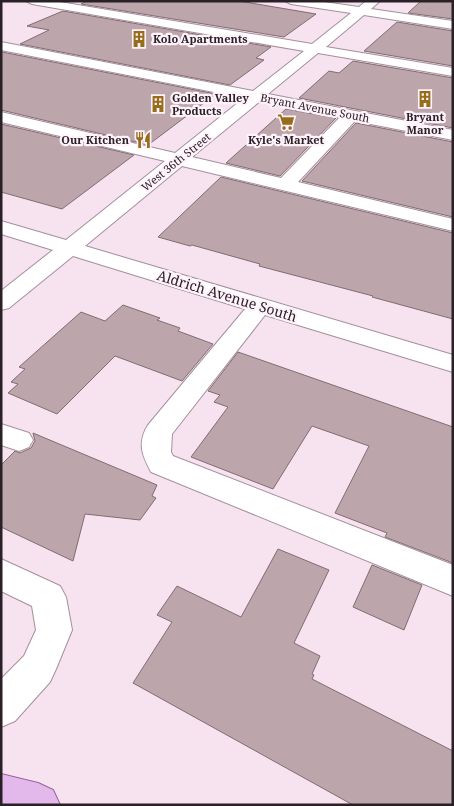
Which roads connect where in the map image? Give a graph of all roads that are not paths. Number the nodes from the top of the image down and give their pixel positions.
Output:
1 (32, 1) edge
2 (291, 1) edge
3 (374, 1) edge
4 (361, 12) junction
5 (453, 25) edge
6 (1, 46) edge
7 (316, 49) junction
8 (453, 72) edge
9 (257, 96) junction
10 (351, 115) junction
11 (1, 117) edge
12 (453, 135) edge
13 (180, 160) junction
14 (284, 185) junction
15 (453, 225) edge
16 (1, 227) edge
17 (69, 248) junction
18 (1, 303) edge
19 (260, 306) junction
20 (453, 364) edge
21 (1, 574) edge
22 (453, 581) edge
23 (1, 707) edge
24 (1, 795) edge
25 (38, 805) edge

1 - 7 street
2 - 4 street
3 - 4 street, West 36th Street
4 - 5 street
4 - 7 street, West 36th Street
6 - 9 street, Bryant Avenue South
7 - 8 street
7 - 9 street, West 36th Street
9 - 10 street, Bryant Avenue South
9 - 13 street, West 36th Street
10 - 12 street, Bryant Avenue South
10 - 14 street
11 - 13 street
13 - 14 street
13 - 17 street, West 36th Street
14 - 15 street
16 - 17 street, Aldrich Avenue South
17 - 18 street, West 36th Street
17 - 19 street, Aldrich Avenue South
19 - 20 street, Aldrich Avenue South
19 - 22 street
21 - 23 street
24 - 25 main road

